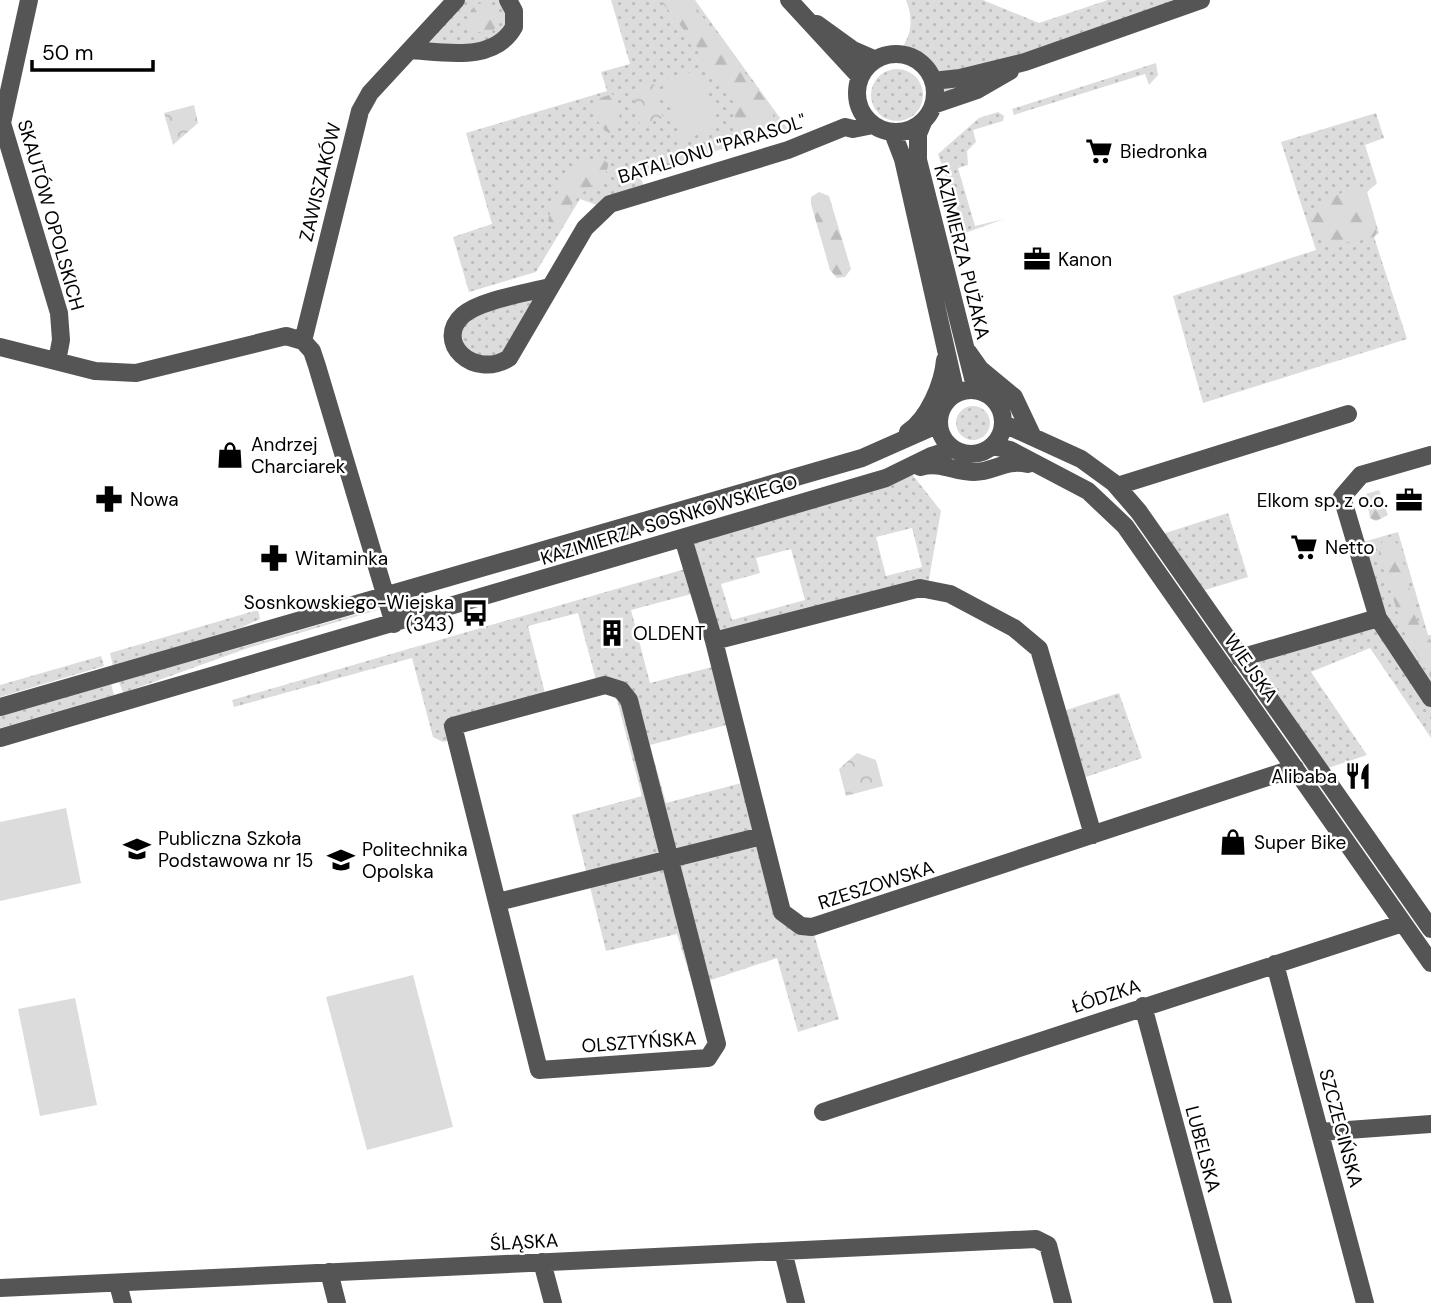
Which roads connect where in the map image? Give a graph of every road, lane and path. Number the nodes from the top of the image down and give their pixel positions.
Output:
1 (29, 0) edge
2 (456, 0) edge
3 (508, 0) edge
4 (1201, 0) edge
5 (791, 4) edge
6 (410, 50) junction
7 (876, 60) junction
8 (1025, 62) junction
9 (860, 77) junction
10 (933, 81) junction
11 (858, 105) junction
12 (933, 105) junction
13 (923, 122) junction
14 (873, 125) junction
15 (845, 127) junction
16 (893, 133) junction
17 (550, 287) junction
18 (961, 340) junction
19 (303, 341) junction
20 (0, 347) edge
21 (945, 349) junction
22 (57, 361) junction
23 (976, 390) junction
24 (956, 394) junction
25 (1348, 414) dead end
26 (939, 424) junction
27 (1004, 425) junction
28 (1032, 435) junction
29 (993, 446) junction
30 (893, 447) junction
31 (953, 449) junction
32 (1431, 455) edge
33 (1035, 466) junction
34 (908, 470) junction
35 (1117, 486) junction
36 (683, 538) junction
37 (386, 597) junction
38 (1378, 618) junction
39 (394, 624) junction
40 (713, 640) junction
41 (1240, 658) junction
42 (1431, 698) edge
43 (0, 707) edge
44 (0, 738) edge
45 (1295, 768) junction
46 (1093, 835) junction
47 (762, 836) junction
48 (668, 861) junction
49 (498, 902) junction
50 (1402, 923) junction
51 (1431, 929) edge
52 (1431, 963) edge
53 (1275, 964) junction
54 (1143, 1006) junction
55 (823, 1112) dead end
56 (1431, 1124) edge
57 (1320, 1132) junction
58 (782, 1251) junction
59 (542, 1262) junction
60 (329, 1272) junction
61 (118, 1283) junction
62 (0, 1288) edge
63 (123, 1303) edge
64 (337, 1303) edge
65 (553, 1303) edge
66 (796, 1303) edge
67 (1063, 1303) edge
68 (1223, 1303) edge
69 (1365, 1303) edge

1 - 22 street, SKAUTÓW OPOLSKICH
2 - 6 street, ZAWISZAKÓW
3 - 6 street
4 - 8 street
5 - 7 street
5 - 9 street
6 - 19 street, ZAWISZAKÓW
7 - 9 street
7 - 10 street
8 - 10 street
8 - 12 street
9 - 11 street
10 - 12 street
11 - 14 street
11 - 15 street
12 - 13 street
13 - 16 street
13 - 18 street, KAZIMIERZA PUŻAKA
14 - 15 street, BATALIONU "PARASOL"
14 - 16 street
15 - 17 street, BATALIONU "PARASOL"
16 - 21 street, KAZIMIERZA PUŻAKA
17 - 17 street, BATALIONU "PARASOL"
18 - 23 street, KAZIMIERZA PUŻAKA
18 - 28 street
19 - 22 street
19 - 37 street
20 - 22 street
21 - 24 street, KAZIMIERZA PUŻAKA
21 - 30 street
23 - 24 street
23 - 27 street
24 - 26 street
25 - 35 street
26 - 30 street, KAZIMIERZA SOSNKOWSKIEGO
26 - 31 street
27 - 28 street, WIEJSKA
27 - 29 street
28 - 35 street, WIEJSKA
29 - 31 street
29 - 33 street, WIEJSKA
30 - 37 street, KAZIMIERZA SOSNKOWSKIEGO
31 - 34 street, KAZIMIERZA SOSNKOWSKIEGO
32 - 38 street
33 - 34 street
33 - 45 street, WIEJSKA
34 - 36 street, KAZIMIERZA SOSNKOWSKIEGO
35 - 41 street, WIEJSKA
36 - 39 street, KAZIMIERZA SOSNKOWSKIEGO
36 - 40 street, RZESZOWSKA
37 - 39 street
37 - 43 street, KAZIMIERZA SOSNKOWSKIEGO
38 - 41 street, WIEJSKA
38 - 42 street
39 - 44 street, KAZIMIERZA SOSNKOWSKIEGO
40 - 46 street
40 - 47 street, RZESZOWSKA
41 - 51 street, WIEJSKA
45 - 46 street, RZESZOWSKA
45 - 50 street, WIEJSKA
46 - 47 street, RZESZOWSKA
47 - 48 street
48 - 49 street
48 - 49 street, OLSZTYŃSKA
48 - 49 street, OLSZTYŃSKA
50 - 52 street, WIEJSKA
50 - 53 street, ŁÓDZKA
53 - 54 street, ŁÓDZKA
53 - 57 street, SZCZECIŃSKA
54 - 55 street, ŁÓDZKA
54 - 68 street, LUBELSKA
56 - 57 street
57 - 69 street, SZCZECIŃSKA
58 - 59 street, ŚLĄSKA
58 - 66 street
58 - 67 street, ŚLĄSKA
59 - 60 street, ŚLĄSKA
59 - 65 street
60 - 61 street, ŚLĄSKA
60 - 64 street
61 - 62 street, ŚLĄSKA
61 - 63 street

